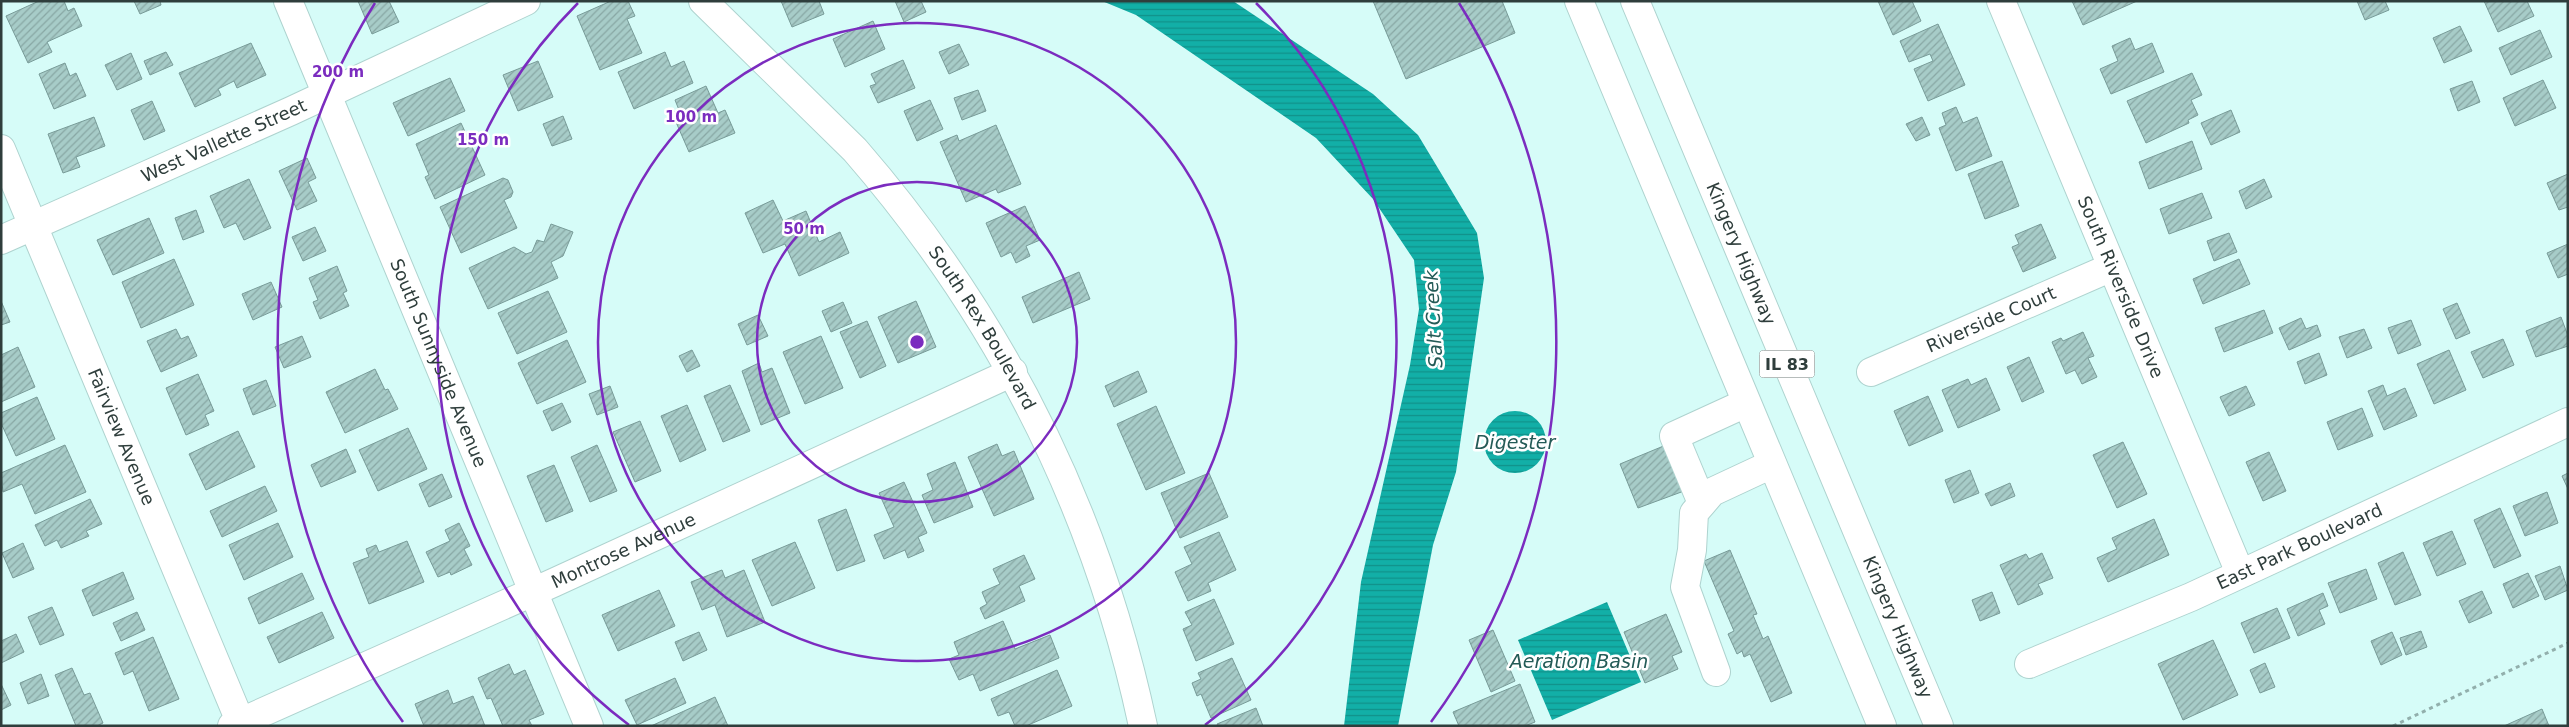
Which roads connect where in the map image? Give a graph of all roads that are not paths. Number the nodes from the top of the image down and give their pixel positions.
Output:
1 (288, 1) edge
2 (526, 1) edge
3 (703, 1) edge
4 (1579, 1) edge
5 (1635, 1) edge
6 (2001, 1) edge
7 (326, 93) junction
8 (1, 149) edge
9 (34, 226) junction
10 (1, 240) edge
11 (2112, 266) junction
12 (1013, 372) junction
13 (1871, 372) dead end
14 (1746, 402) junction
15 (2568, 422) edge
16 (1772, 464) junction
17 (1702, 503) junction
18 (2240, 574) junction
19 (533, 591) junction
20 (2028, 664) dead end
21 (1716, 672) dead end
22 (238, 724) edge
23 (589, 726) edge
24 (1143, 726) edge
25 (1882, 726) edge
26 (1939, 726) edge

1 - 7 main road, South Sunnyside Avenue
2 - 7 main road, West Vallette Street
3 - 12 main road, South Rex Boulevard
4 - 14 main road, IL 83
5 - 26 main road, Kingery Highway / IL 83
6 - 11 main road, South Riverside Drive
7 - 9 main road, West Vallette Street
7 - 19 main road, South Sunnyside Avenue
8 - 9 main road, Fairview Avenue
9 - 10 main road, West Vallette Street
9 - 22 main road, Fairview Avenue
11 - 13 main road, Riverside Court
11 - 18 main road, South Riverside Drive
12 - 19 main road, Montrose Avenue
12 - 24 main road, South Rex Boulevard
14 - 16 main road, IL 83
14 - 17 main road
15 - 18 main road, East Park Boulevard
16 - 17 main road
16 - 25 main road, IL 83
17 - 21 main road
18 - 20 main road, East Park Boulevard
19 - 22 main road, Montrose Avenue
19 - 23 main road, South Sunnyside Avenue

